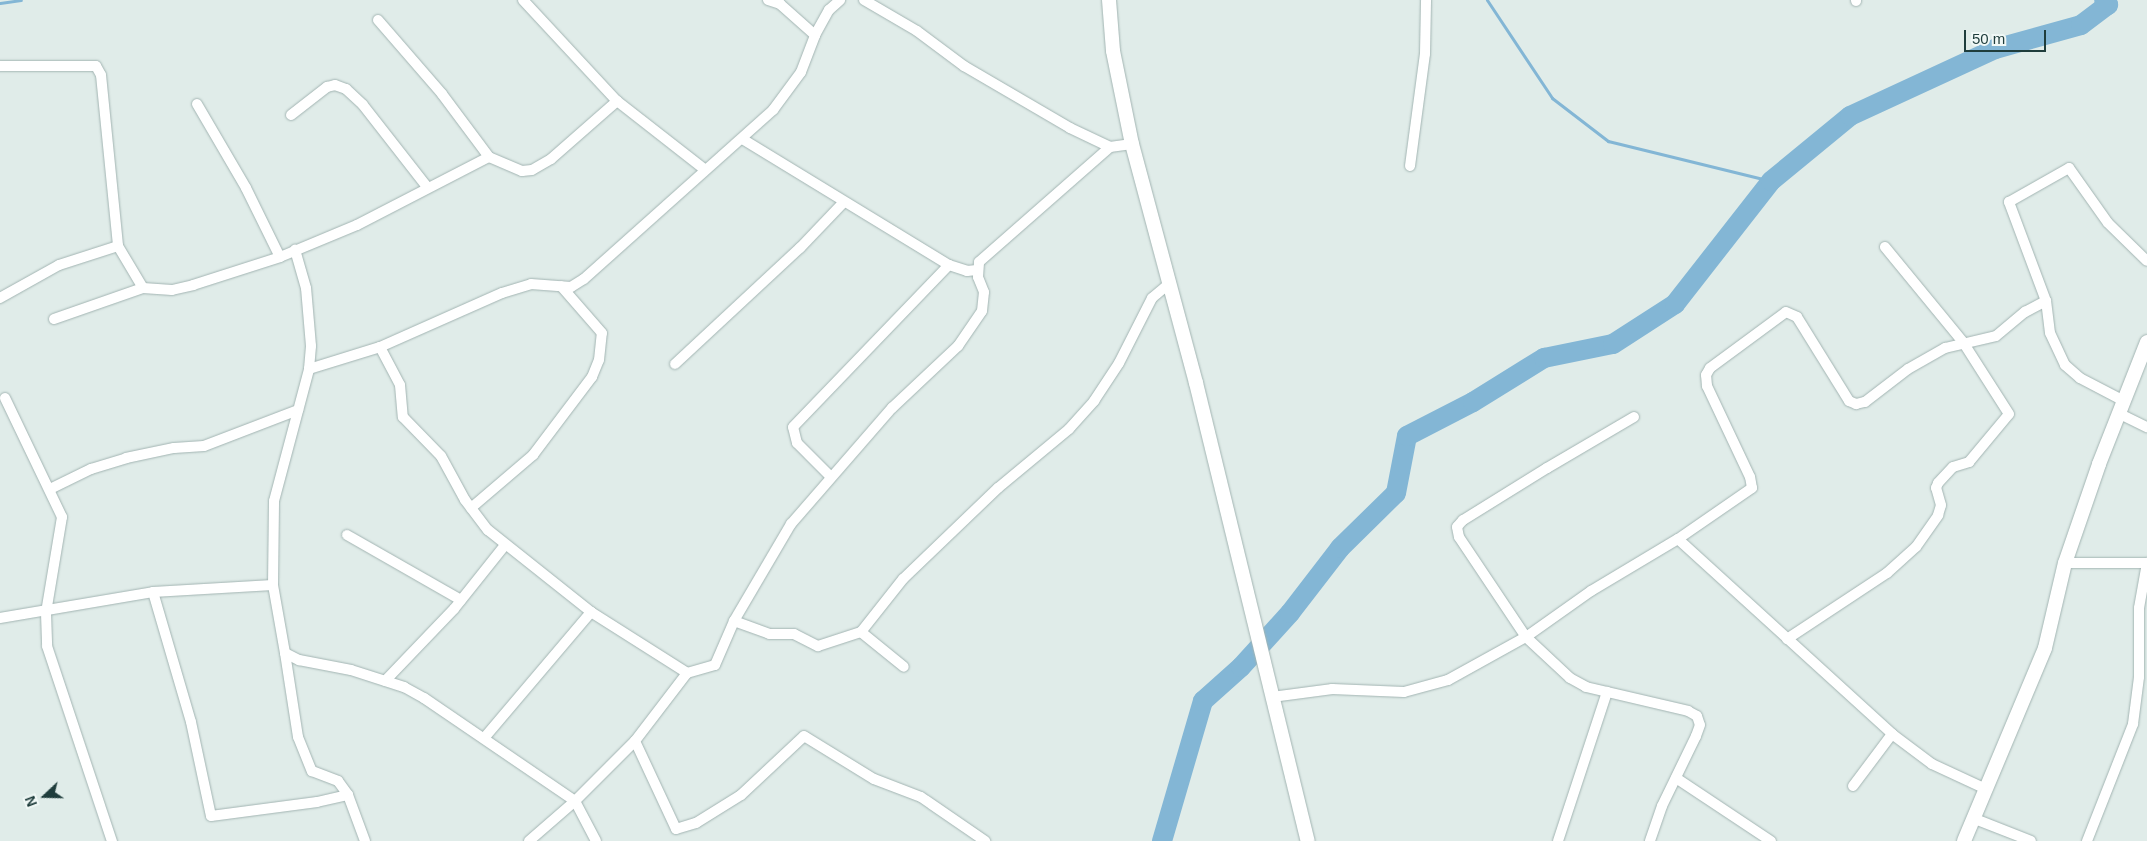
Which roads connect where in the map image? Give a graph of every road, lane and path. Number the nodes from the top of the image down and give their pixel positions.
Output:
1 (523, 0) edge
2 (768, 0) edge
3 (840, 0) edge
4 (864, 0) edge
5 (1109, 0) edge
6 (1426, 0) edge
7 (378, 20) dead end
8 (815, 35) junction
9 (0, 66) edge
10 (617, 101) junction
11 (197, 104) dead end
12 (291, 115) dead end
13 (744, 140) junction
14 (1132, 144) junction
15 (1110, 147) junction
16 (489, 157) junction
17 (1410, 166) dead end
18 (704, 169) junction
19 (426, 187) junction
20 (843, 202) junction
21 (118, 246) junction
22 (1885, 247) dead end
23 (295, 250) junction
24 (280, 257) junction
25 (2147, 261) edge
26 (949, 265) junction
27 (977, 270) junction
28 (1170, 283) junction
29 (561, 286) junction
30 (143, 288) junction
31 (0, 298) edge
32 (2046, 300) junction
33 (54, 319) dead end
34 (1963, 342) junction
35 (2147, 342) edge
36 (380, 347) junction
37 (675, 364) dead end
38 (309, 369) junction
39 (4, 398) dead end
40 (2122, 408) junction
41 (298, 410) junction
42 (1634, 416) dead end
43 (2147, 426) edge
44 (831, 477) junction
45 (50, 488) junction
46 (471, 508) junction
47 (347, 535) dead end
48 (1678, 540) junction
49 (505, 545) junction
50 (2065, 563) junction
51 (2147, 563) edge
52 (273, 585) junction
53 (153, 592) junction
54 (461, 600) junction
55 (591, 612) junction
56 (46, 613) junction
57 (0, 618) edge
58 (734, 621) junction
59 (861, 632) junction
60 (1526, 637) junction
61 (1787, 639) junction
62 (285, 653) junction
63 (904, 667) dead end
64 (687, 673) junction
65 (385, 681) junction
66 (1606, 692) junction
67 (1272, 696) junction
68 (1892, 734) junction
69 (485, 737) junction
70 (635, 741) junction
71 (1676, 778) junction
72 (1853, 786) dead end
73 (1986, 789) junction
74 (348, 795) junction
75 (576, 801) junction
76 (1975, 820) junction
77 (972, 839) edge
78 (112, 841) edge
79 (365, 841) edge
80 (529, 841) edge
81 (596, 841) edge
82 (985, 841) edge
83 (1308, 841) edge
84 (1558, 841) edge
85 (1650, 841) edge
86 (1771, 841) edge
87 (1964, 841) edge
88 (2031, 841) edge
89 (2087, 841) edge

1 - 10 street
2 - 8 street
3 - 8 street
4 - 15 street
5 - 14 main road
6 - 17 street
7 - 16 street
8 - 13 street
9 - 21 street
10 - 16 street
10 - 18 street
11 - 24 street
12 - 19 street
13 - 18 street
13 - 20 street
14 - 15 street
14 - 28 main road
15 - 27 street
16 - 19 street
18 - 29 street
19 - 23 street
20 - 26 street
20 - 37 street
21 - 30 street
21 - 31 street
22 - 34 street
23 - 24 street
23 - 38 street
24 - 30 street
25 - 32 street
26 - 27 street
26 - 44 street
27 - 44 street
28 - 59 street
28 - 67 main road
29 - 36 street
29 - 46 street
30 - 33 street
32 - 34 street
32 - 40 street
34 - 48 street
34 - 61 street
35 - 40 main road
36 - 38 street
36 - 46 street
38 - 41 street
39 - 45 street
40 - 43 street
40 - 50 main road
41 - 45 street
41 - 52 street
42 - 60 street
44 - 58 street
45 - 56 street
46 - 49 street
47 - 54 street
48 - 60 street
48 - 61 street
49 - 54 street
49 - 55 street
50 - 51 street
50 - 73 main road
51 - 89 street
52 - 53 street
52 - 62 street
53 - 56 street
53 - 74 street
54 - 65 street
55 - 64 street
55 - 69 street
56 - 57 street
56 - 78 street
58 - 59 street
58 - 64 street
59 - 63 street
60 - 66 street
60 - 67 street
61 - 68 street
62 - 65 street
62 - 74 street
64 - 70 street
65 - 69 street
66 - 71 street
66 - 84 street
67 - 83 main road
68 - 72 street
68 - 73 street
69 - 75 street
70 - 75 street
70 - 77 street
71 - 85 street
71 - 86 street
73 - 76 main road
74 - 79 street
75 - 80 street
75 - 81 street
76 - 87 main road
76 - 88 street
77 - 82 street

